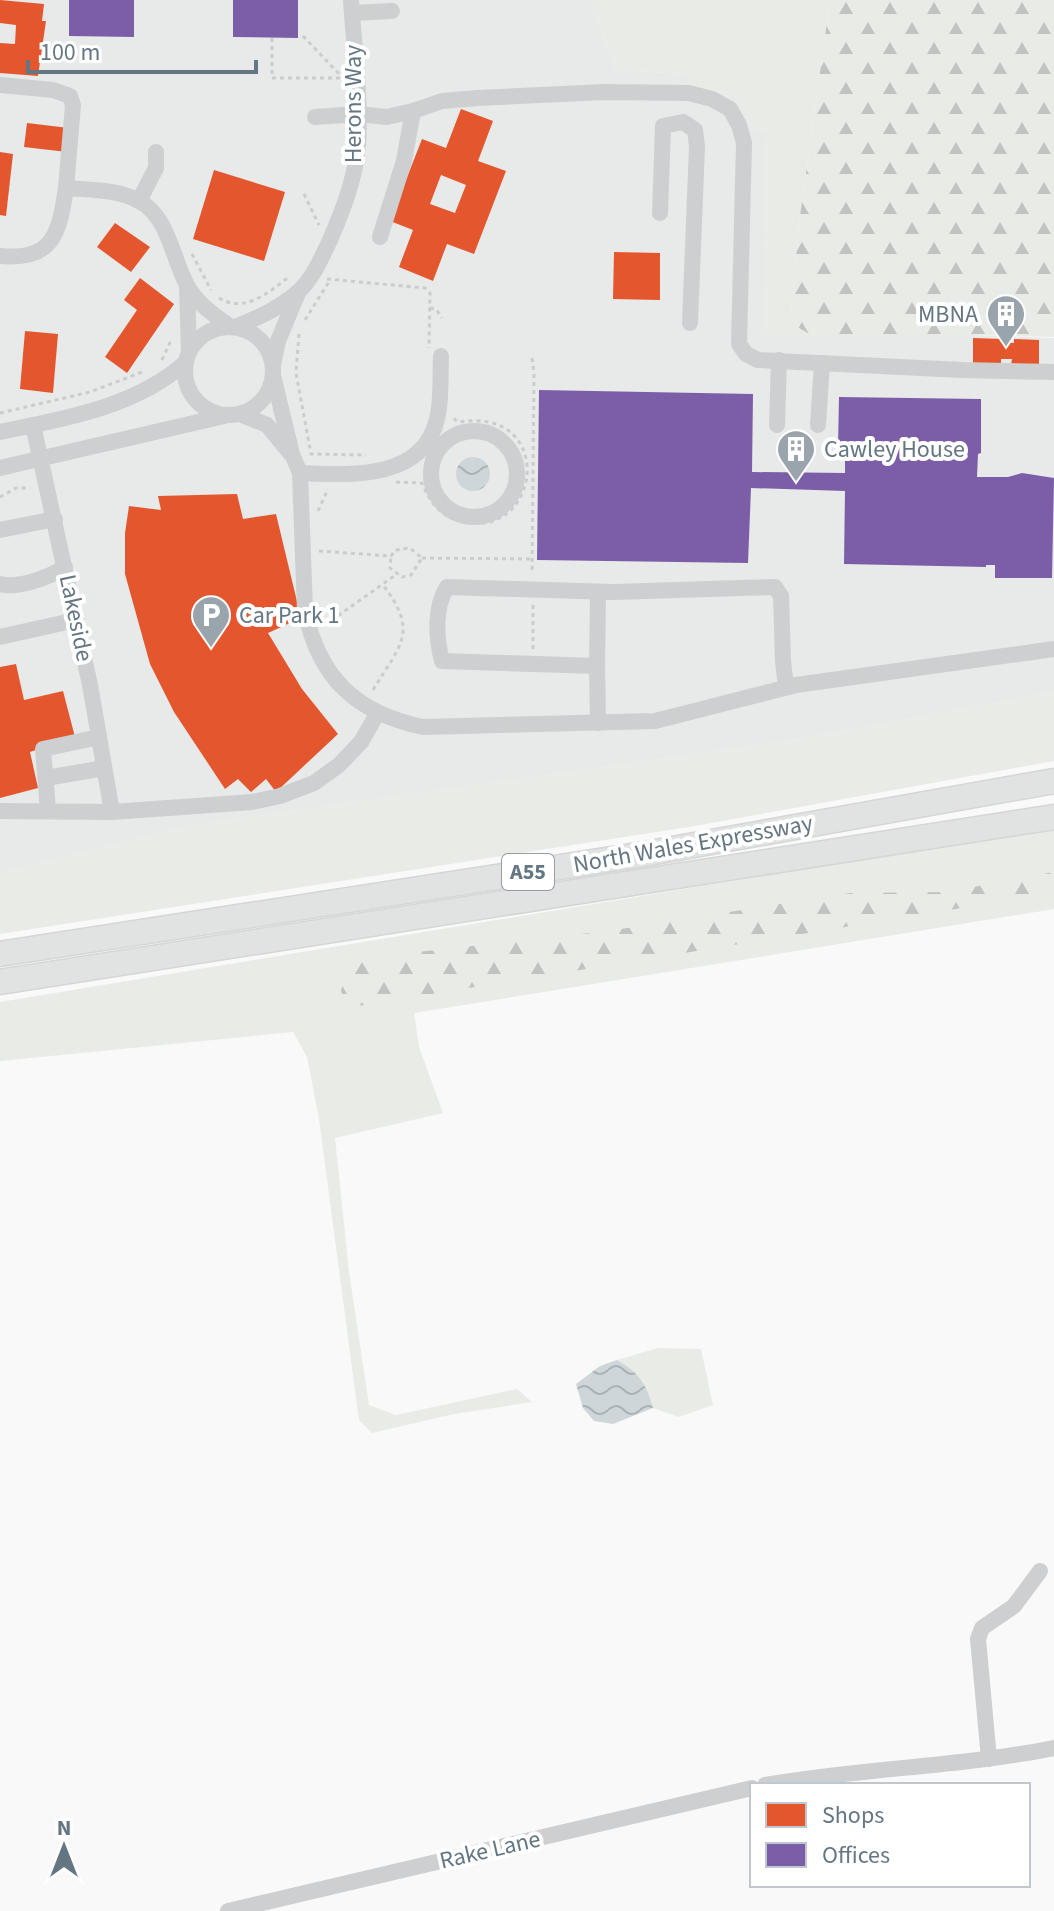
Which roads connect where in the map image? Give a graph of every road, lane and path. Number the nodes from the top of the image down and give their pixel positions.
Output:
1 (352, 6) edge
2 (392, 11) dead end
3 (303, 36) dead end
4 (272, 38) dead end
5 (343, 66) dead end
6 (344, 78) junction
7 (0, 85) edge
8 (413, 111) junction
9 (358, 114) junction
10 (315, 117) dead end
11 (156, 152) dead end
12 (66, 188) junction
13 (304, 194) dead end
14 (139, 201) junction
15 (660, 213) dead end
16 (323, 215) dead end
17 (326, 228) junction
18 (315, 232) dead end
19 (380, 237) dead end
20 (191, 251) dead end
21 (0, 256) edge
22 (303, 274) junction
23 (330, 280) junction
24 (186, 284) junction
25 (299, 291) junction
26 (430, 308) junction
27 (442, 318) dead end
28 (690, 323) dead end
29 (233, 327) junction
30 (174, 330) dead end
31 (435, 353) joint
32 (187, 358) junction
33 (532, 358) dead end
34 (779, 360) junction
35 (161, 361) dead end
36 (822, 363) junction
37 (151, 368) dead end
38 (273, 371) junction
39 (1054, 372) edge
40 (0, 413) edge
41 (233, 415) junction
42 (451, 415) dead end
43 (33, 425) junction
44 (777, 425) dead end
45 (818, 425) dead end
46 (0, 432) edge
47 (456, 435) junction
48 (430, 436) junction
49 (292, 454) junction
50 (367, 455) dead end
51 (42, 460) junction
52 (399, 464) junction
53 (0, 468) edge
54 (530, 471) junction
55 (300, 473) junction
56 (431, 481) junction
57 (391, 482) dead end
58 (331, 483) dead end
59 (48, 487) junction
60 (0, 497) edge
61 (316, 518) dead end
62 (55, 519) junction
63 (0, 530) edge
64 (303, 550) junction
65 (391, 556) junction
66 (422, 558) junction
67 (532, 559) junction
68 (65, 567) junction
69 (397, 574) junction
70 (0, 584) edge
71 (382, 584) junction
72 (533, 590) junction
73 (598, 592) junction
74 (76, 620) junction
75 (319, 630) dead end
76 (0, 637) edge
77 (1054, 649) edge
78 (533, 664) junction
79 (597, 666) junction
80 (786, 687) junction
81 (370, 709) junction
82 (598, 723) junction
83 (99, 737) junction
84 (104, 768) junction
85 (46, 778) junction
86 (1054, 781) edge
87 (48, 810) junction
88 (0, 811) edge
89 (112, 812) junction
90 (1054, 817) edge
91 (0, 954) edge
92 (0, 982) edge
93 (1040, 1571) dead end
94 (1054, 1748) edge
95 (989, 1759) junction
96 (779, 1783) edge
97 (750, 1788) edge
98 (228, 1911) edge

1 - 2 street
1 - 9 street, Herons Way
3 - 6 path
4 - 6 path
5 - 6 path
7 - 12 street
8 - 9 street
8 - 19 street
8 - 34 street
9 - 10 street
9 - 17 street, Herons Way
11 - 14 street
12 - 14 street
12 - 21 street
13 - 17 path
14 - 24 street
15 - 28 street
16 - 17 path
17 - 18 path
17 - 22 street, Herons Way
20 - 22 path
22 - 23 path
22 - 25 street, Herons Way
23 - 26 path
23 - 50 path
24 - 29 street
24 - 32 street
25 - 29 street, Herons Way
25 - 38 street, Herons Way
26 - 27 path
26 - 31 path
29 - 32 street
29 - 38 street
30 - 35 path
31 - 48 street
32 - 41 street
32 - 43 street
33 - 54 path
34 - 36 street
34 - 44 street
36 - 39 street
36 - 45 street
37 - 40 path
38 - 41 street
38 - 49 street
41 - 49 street
41 - 51 street
42 - 54 path
43 - 46 street
43 - 51 street, Lakeside
47 - 48 street
47 - 56 street
47 - 56 street
48 - 52 street
49 - 55 street
51 - 53 street
51 - 59 street, Lakeside
52 - 55 street
52 - 56 street
54 - 57 path
54 - 67 path
55 - 64 street
58 - 61 path
59 - 60 path
59 - 62 street, Lakeside
62 - 63 street
62 - 68 street, Lakeside
64 - 65 path
64 - 81 street
65 - 66 path
65 - 69 path
66 - 67 path
66 - 69 path
67 - 72 path
68 - 70 street
68 - 74 street, Lakeside
69 - 71 path
71 - 75 path
71 - 81 path
72 - 73 street
72 - 78 path
72 - 78 street
73 - 79 street
73 - 80 street
74 - 76 street
74 - 83 street, Lakeside
77 - 80 street
78 - 79 street
79 - 82 street
80 - 82 street
81 - 82 street
81 - 89 street
83 - 84 street, Lakeside
83 - 85 street
84 - 85 street
84 - 89 street, Lakeside
85 - 87 street
86 - 91 highway, North Wales Expressway / A55
87 - 88 street
87 - 89 street
90 - 92 highway, North Wales Expressway / A55
93 - 95 street
94 - 95 street
95 - 96 street
97 - 98 street, Rake Lane

